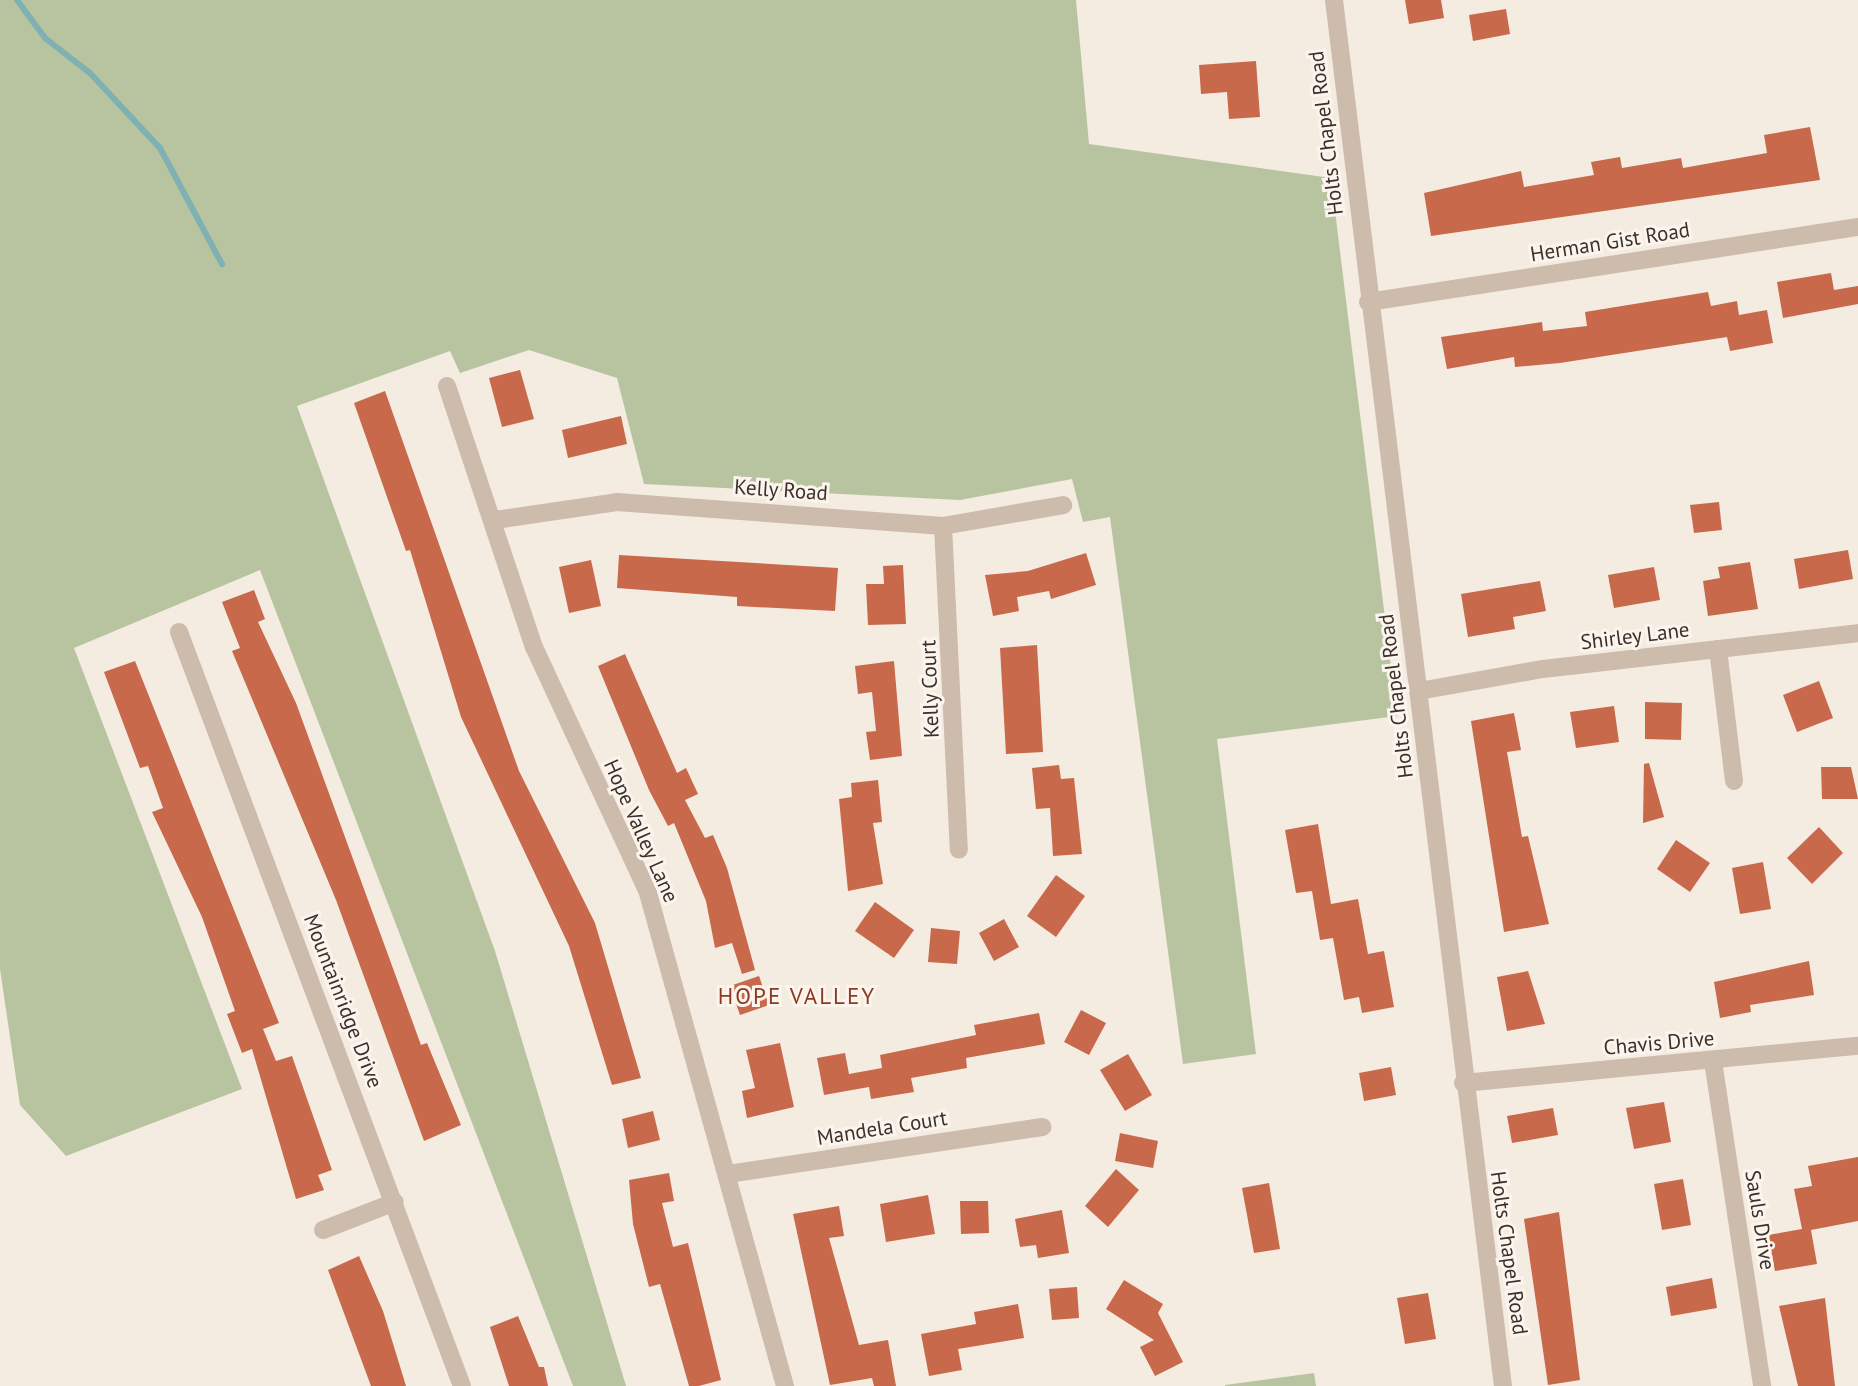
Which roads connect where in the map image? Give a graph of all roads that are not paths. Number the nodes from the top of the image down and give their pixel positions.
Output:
1 (1334, 0) edge
2 (1858, 227) edge
3 (1368, 302) junction
4 (447, 386) dead end
5 (1063, 505) dead end
6 (495, 520) junction
7 (943, 526) junction
8 (179, 632) dead end
9 (1858, 633) edge
10 (1718, 649) junction
11 (1419, 691) junction
12 (1734, 781) dead end
13 (959, 850) dead end
14 (1858, 1046) edge
15 (1713, 1061) junction
16 (1463, 1083) junction
17 (1043, 1128) dead end
18 (729, 1174) junction
19 (395, 1202) junction
20 (323, 1230) dead end
21 (462, 1386) edge
22 (785, 1386) edge
23 (1503, 1386) edge
24 (1762, 1386) edge

1 - 3 street, Holts Chapel Road
2 - 3 street, Herman Gist Road
3 - 11 street, Holts Chapel Road
4 - 6 street, Hope Valley Lane
5 - 7 street, Kelly Road
6 - 7 street, Kelly Road
6 - 18 street, Hope Valley Lane
7 - 13 street, Kelly Court
8 - 19 street, Mountainridge Drive
9 - 10 street, Shirley Lane
10 - 11 street, Shirley Lane
10 - 12 street
11 - 16 street, Holts Chapel Road
14 - 15 street, Chavis Drive
15 - 16 street, Chavis Drive
15 - 24 street, Sauls Drive
16 - 23 street, Holts Chapel Road
17 - 18 street, Mandela Court
18 - 22 street, Hope Valley Lane
19 - 20 street
19 - 21 street, Mountainridge Drive

